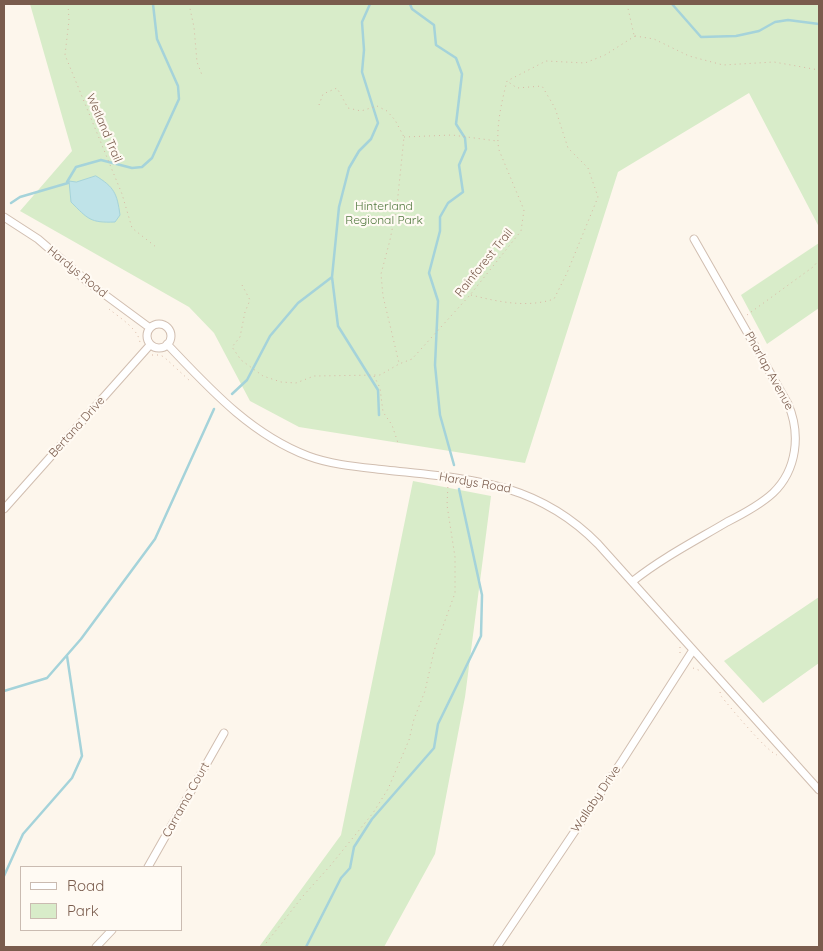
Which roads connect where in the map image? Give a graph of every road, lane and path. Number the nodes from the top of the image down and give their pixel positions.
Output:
1 (68, 4) edge
2 (188, 4) edge
3 (627, 4) edge
4 (635, 36) junction
5 (819, 70) edge
6 (202, 75) dead end
7 (507, 81) junction
8 (319, 105) dead end
9 (404, 137) junction
10 (498, 141) junction
11 (4, 217) edge
12 (694, 239) dead end
13 (156, 247) dead end
14 (819, 260) edge
15 (242, 285) dead end
16 (470, 295) junction
17 (740, 320) junction
18 (150, 328) junction
19 (167, 344) junction
20 (150, 345) junction
21 (147, 358) dead end
22 (399, 364) junction
23 (374, 375) junction
24 (195, 385) dead end
25 (398, 443) dead end
26 (448, 478) junction
27 (4, 508) edge
28 (633, 581) junction
29 (679, 644) dead end
30 (693, 650) junction
31 (680, 655) dead end
32 (693, 668) dead end
33 (704, 672) dead end
34 (720, 690) dead end
35 (224, 733) dead end
36 (779, 757) dead end
37 (819, 790) edge
38 (149, 866) edge
39 (111, 931) edge
40 (96, 947) edge
41 (263, 947) edge
42 (496, 947) edge

1 - 13 path, Wetland Trail
2 - 6 path
3 - 4 path
4 - 5 path
4 - 7 path
7 - 10 path, Rainforest Trail
7 - 16 path
8 - 9 path
9 - 10 path
9 - 22 path
10 - 16 path, Rainforest Trail
11 - 18 street, Hardys Road
12 - 17 street, Pharlap Avenue
14 - 17 path
15 - 23 path
16 - 22 path, Rainforest Trail
17 - 28 street, Pharlap Avenue
18 - 19 street
18 - 20 street
19 - 20 street
19 - 26 street, Hardys Road
20 - 27 street, Bertana Drive
21 - 24 path
22 - 23 path, Rainforest Trail
23 - 25 path
26 - 28 street, Hardys Road
26 - 41 path
28 - 30 street, Hardys Road
29 - 31 path
30 - 37 street, Hardys Road
30 - 42 street, Wallaby Drive
32 - 33 path
34 - 36 path
35 - 38 street, Carrama Court
39 - 40 street

